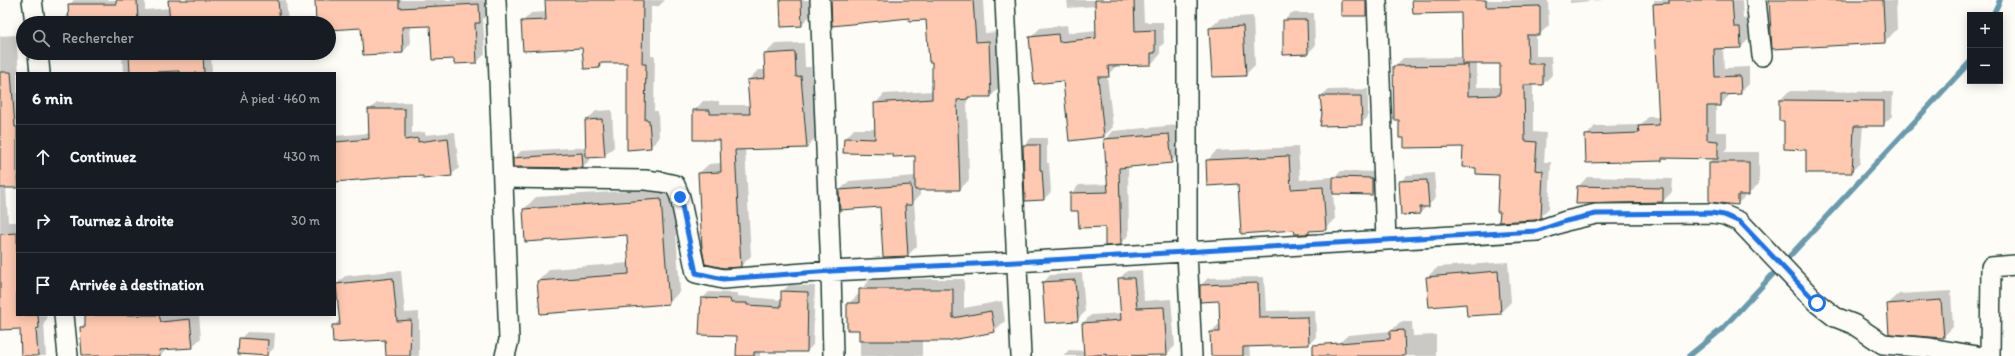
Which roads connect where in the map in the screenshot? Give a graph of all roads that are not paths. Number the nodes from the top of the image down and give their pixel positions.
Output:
1 (32, 0) edge
2 (496, 0) edge
3 (820, 0) edge
4 (1005, 0) edge
5 (1187, 0) edge
6 (1377, 0) edge
7 (1756, 0) edge
8 (34, 16) edge
9 (1762, 56) dead end
10 (39, 60) edge
11 (40, 72) edge
12 (503, 178) junction
13 (1386, 240) junction
14 (1187, 252) junction
15 (1016, 262) junction
16 (2015, 265) edge
17 (831, 271) junction
18 (64, 316) edge
19 (68, 356) edge
20 (505, 356) edge
21 (833, 356) edge
22 (1021, 356) edge
23 (1192, 356) edge
24 (1977, 356) edge
25 (1990, 356) edge

1 - 8 street
2 - 12 street
3 - 17 street
4 - 15 street
5 - 14 street
6 - 13 street
7 - 9 street
10 - 11 street
12 - 17 street
12 - 20 street
13 - 14 street
13 - 24 street
14 - 15 street
14 - 23 street
15 - 17 street
15 - 22 street
16 - 25 street
17 - 21 street
18 - 19 street

